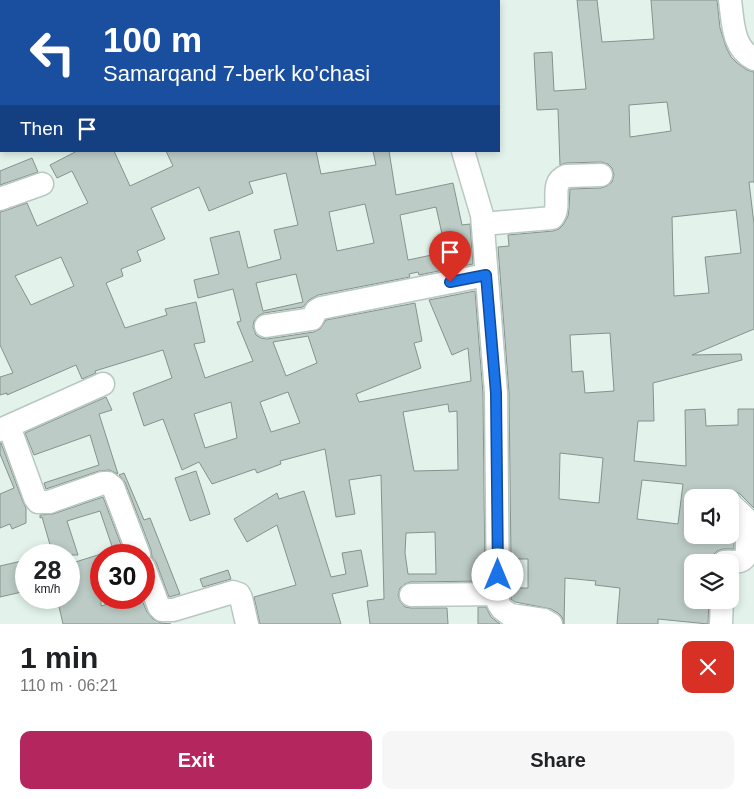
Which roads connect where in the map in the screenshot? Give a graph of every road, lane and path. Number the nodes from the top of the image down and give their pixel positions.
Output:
1 (730, 0) edge
2 (754, 59) edge
3 (464, 152) edge
4 (601, 175) dead end
5 (42, 184) dead end
6 (0, 199) edge
7 (482, 220) junction
8 (486, 275) junction
9 (266, 326) dead end
10 (103, 384) dead end
11 (4, 428) edge
12 (739, 512) edge
13 (135, 544) edge
14 (739, 561) edge
15 (498, 594) junction
16 (411, 595) dead end
17 (155, 596) edge
18 (722, 609) edge
19 (247, 624) edge
20 (551, 624) edge
21 (721, 624) edge

1 - 2 street
3 - 7 street
4 - 7 street
5 - 6 street
7 - 8 street
8 - 9 street
8 - 15 street
10 - 11 street
11 - 13 street
12 - 14 street
15 - 16 street
15 - 20 street
17 - 19 street
18 - 21 street

